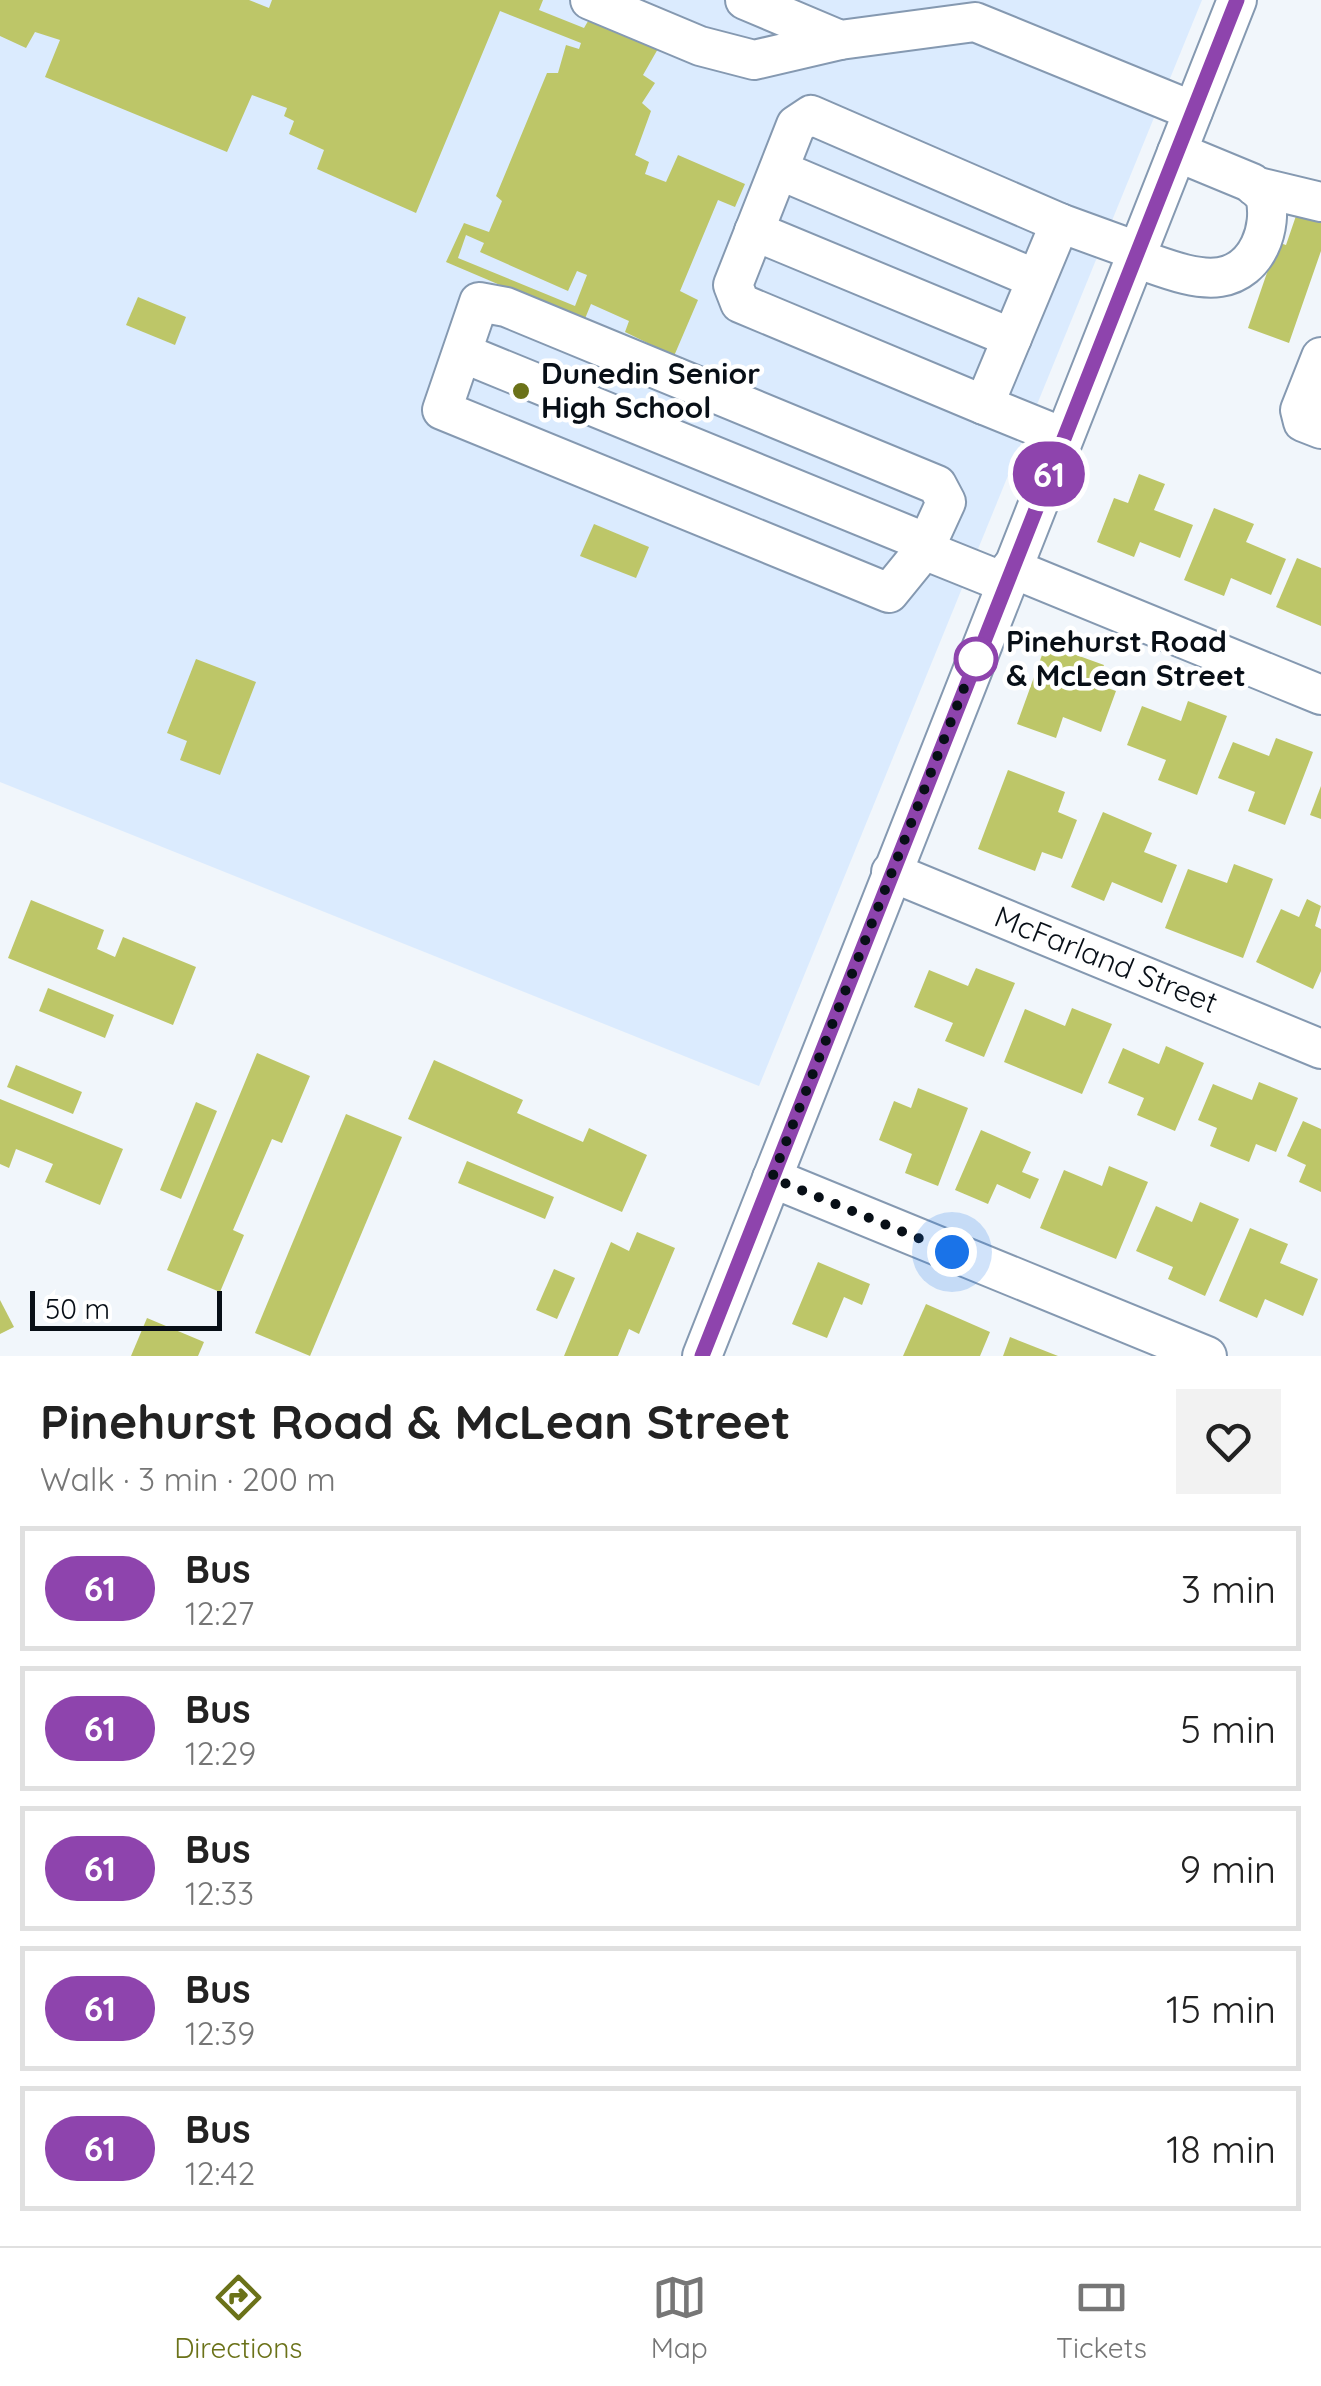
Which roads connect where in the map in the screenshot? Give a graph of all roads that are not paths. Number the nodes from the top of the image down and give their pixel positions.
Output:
1 (590, 0) edge
2 (745, 0) edge
3 (1237, 0) edge
4 (968, 11) edge
5 (840, 40) junction
6 (1193, 112) junction
7 (1177, 152) junction
8 (779, 170) junction
9 (1254, 186) junction
10 (1321, 202) edge
11 (1060, 223) junction
12 (754, 231) junction
13 (1136, 254) junction
14 (1036, 279) junction
15 (1012, 338) junction
16 (465, 354) junction
17 (1321, 357) edge
18 (984, 405) junction
19 (1321, 429) edge
20 (1064, 438) junction
21 (924, 550) junction
22 (1009, 576) junction
23 (1321, 695) edge
24 (891, 872) junction
25 (1321, 1049) edge
26 (772, 1178) junction
27 (702, 1356) edge
28 (1207, 1356) edge

1 - 5 street
2 - 5 street
3 - 6 street
4 - 5 street
4 - 6 street
6 - 7 street
7 - 9 street
7 - 13 street
8 - 11 street
8 - 12 street
8 - 14 street
9 - 10 street
9 - 13 street
11 - 13 street
11 - 14 street
12 - 15 street
12 - 18 street
13 - 20 street
14 - 15 street
15 - 18 street
16 - 21 street
16 - 21 street
16 - 21 street
17 - 19 street
18 - 20 street
20 - 22 street
21 - 22 street
22 - 23 street
22 - 24 street
24 - 25 street, McFarland Street
24 - 26 street
26 - 27 street
26 - 28 street

